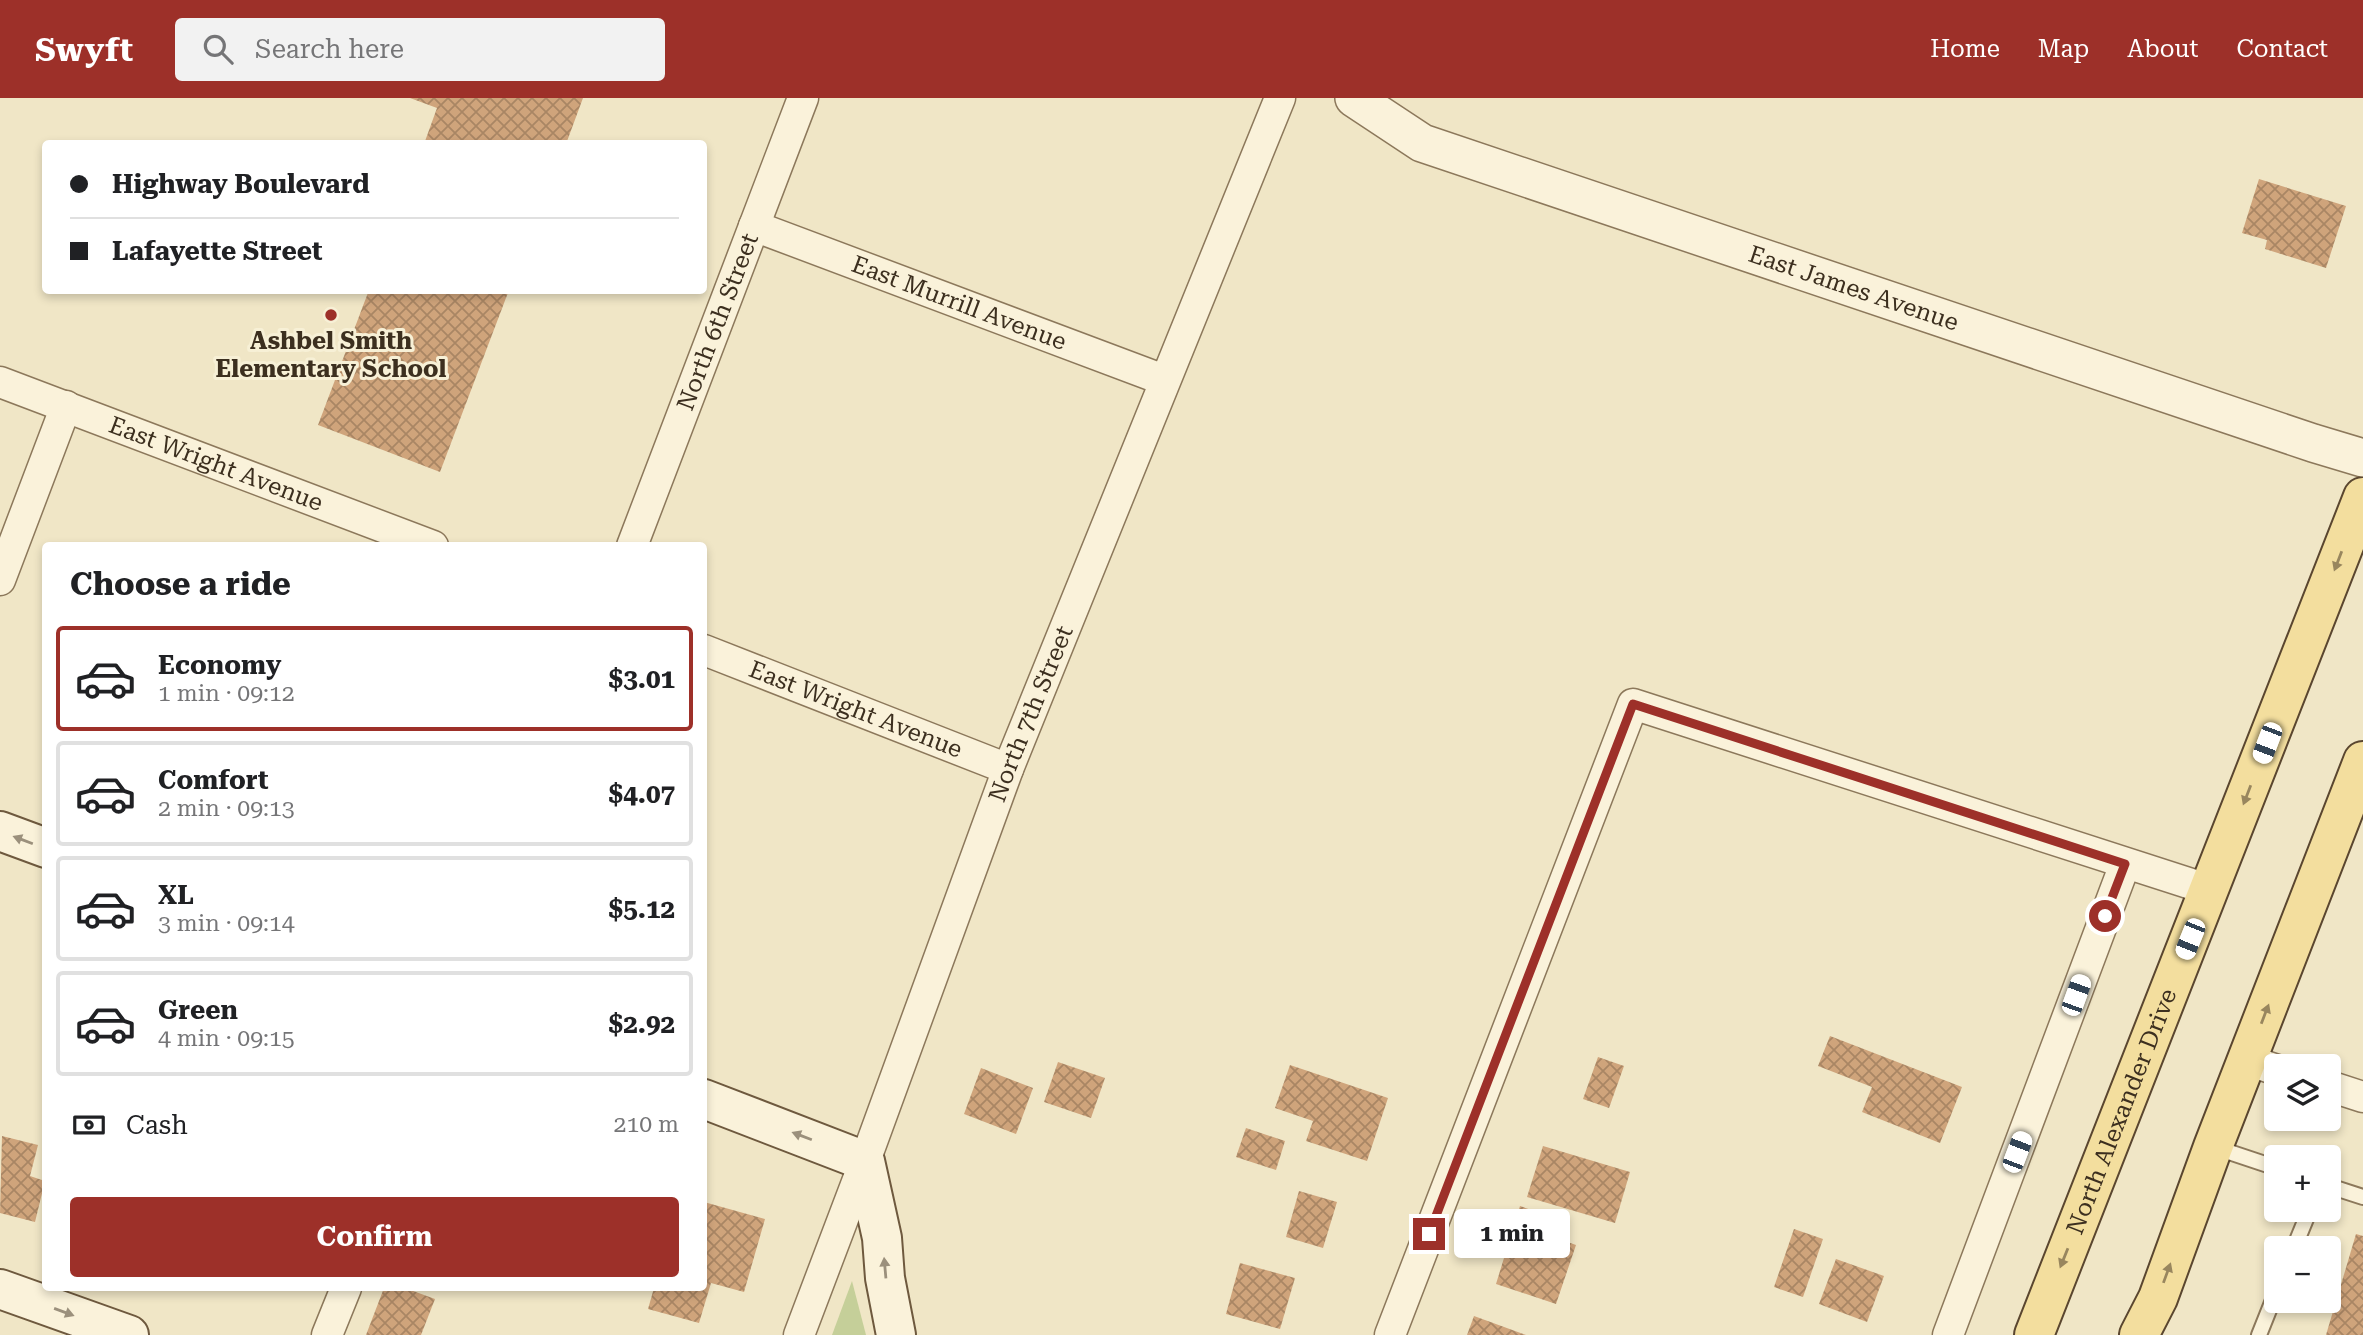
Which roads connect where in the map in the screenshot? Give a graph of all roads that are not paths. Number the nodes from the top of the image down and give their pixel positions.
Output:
1 (803, 98) edge
2 (1280, 98) edge
3 (1354, 98) edge
4 (754, 226) junction
5 (1164, 380) junction
6 (0, 382) edge
7 (66, 406) junction
8 (2363, 458) edge
9 (2363, 497) edge
10 (423, 542) edge
11 (634, 542) edge
12 (0, 580) edge
13 (707, 651) edge
14 (2363, 761) edge
15 (1008, 769) junction
16 (0, 831) edge
17 (42, 847) edge
18 (2125, 864) junction
19 (2210, 890) junction
20 (2262, 1065) edge
21 (2341, 1090) edge
22 (2363, 1097) edge
23 (707, 1100) edge
24 (2213, 1147) junction
25 (865, 1161) junction
26 (2264, 1164) edge
27 (2341, 1190) edge
28 (2363, 1197) edge
29 (0, 1289) edge
30 (345, 1291) edge
31 (2268, 1313) edge
32 (129, 1335) edge
33 (327, 1335) edge
34 (799, 1335) edge
35 (896, 1335) edge
36 (1390, 1335) edge
37 (1948, 1335) edge
38 (2034, 1335) edge
39 (2139, 1335) edge
40 (2259, 1335) edge

1 - 4 street, North 6th Street
2 - 5 street, North 7th Street
3 - 8 street, East James Avenue
4 - 5 street, East Murrill Avenue
4 - 11 street, North 6th Street
5 - 15 street, North 7th Street
6 - 7 street, East Wright Avenue
7 - 10 street, East Wright Avenue
7 - 12 street
9 -> 19 main road, North Alexander Drive
13 - 15 street, East Wright Avenue
20 -> 14 main road
15 - 25 street, North 7th Street
17 -> 16 main road
18 - 19 street
18 - 36 street
18 - 37 street
19 -> 38 main road, North Alexander Drive
20 - 24 main road
21 - 22 street
25 -> 23 main road
24 - 26 lane
39 -> 24 main road
25 - 34 street, North 7th Street
35 -> 25 main road
27 - 28 lane
29 -> 32 main road
30 - 33 street
31 - 40 lane

